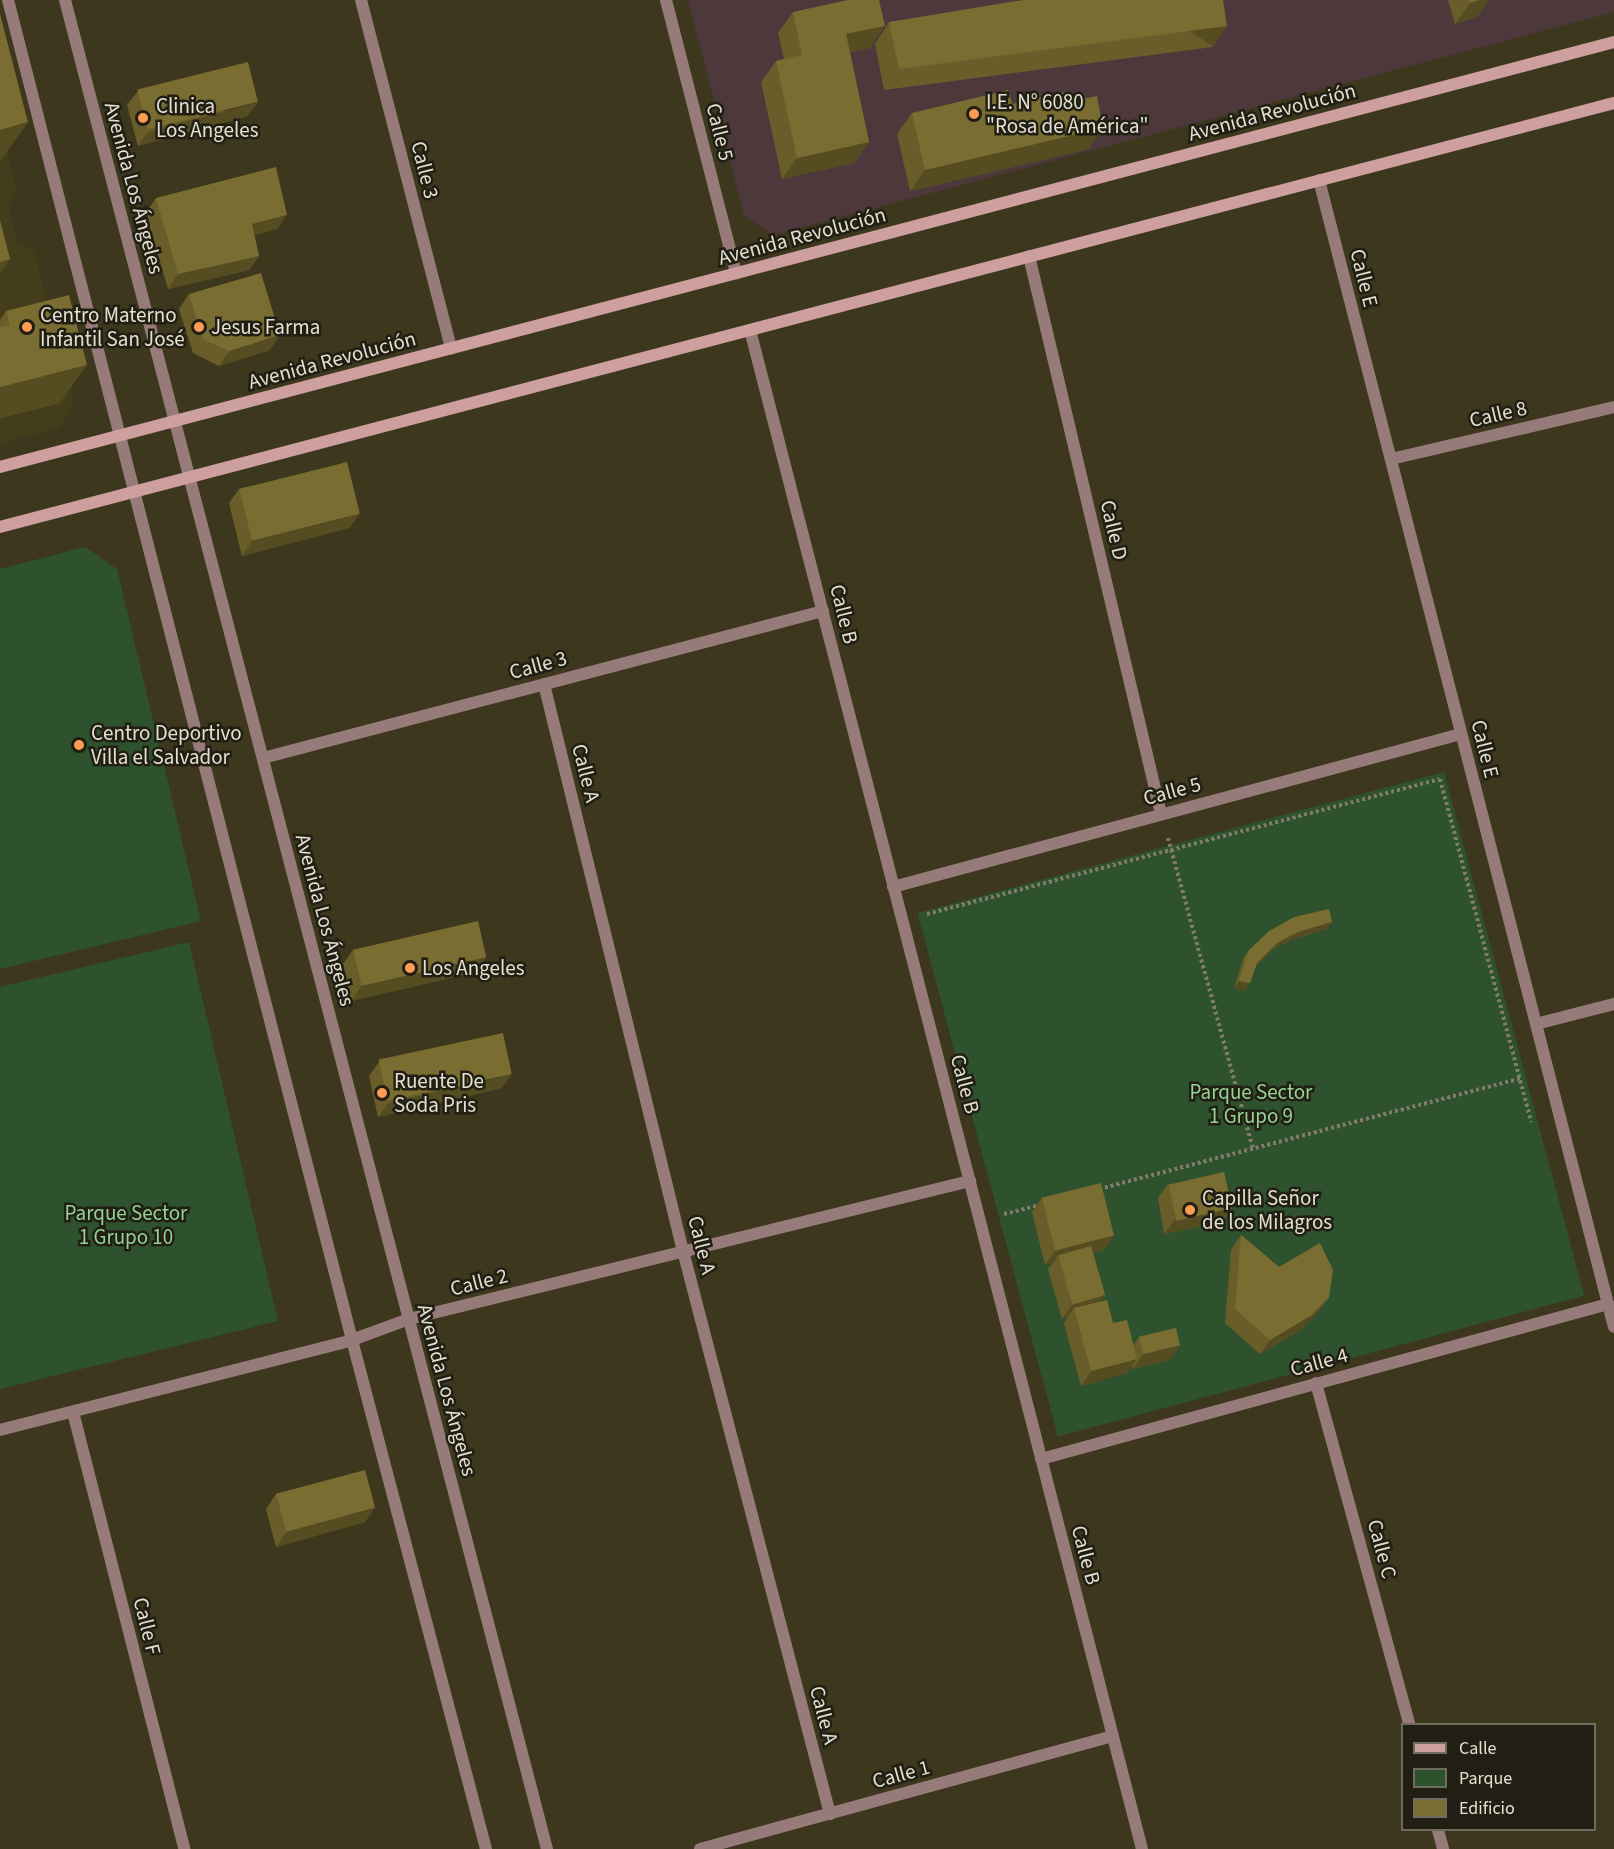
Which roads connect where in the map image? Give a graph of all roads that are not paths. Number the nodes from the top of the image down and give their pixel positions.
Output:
1 (8, 0) edge
2 (65, 0) edge
3 (361, 0) edge
4 (666, 0) edge
5 (1614, 42) edge
6 (1614, 103) edge
7 (1319, 180) junction
8 (1029, 256) junction
9 (736, 273) junction
10 (750, 330) junction
11 (451, 349) junction
12 (1614, 407) edge
13 (175, 421) junction
14 (121, 435) junction
15 (1391, 459) junction
16 (0, 467) edge
17 (190, 477) junction
18 (134, 491) junction
19 (0, 526) edge
20 (823, 611) junction
21 (544, 684) junction
22 (1461, 734) junction
23 (263, 758) junction
24 (1161, 814) junction
25 (893, 887) junction
26 (1614, 1004) edge
27 (1536, 1024) junction
28 (970, 1181) junction
29 (683, 1251) junction
30 (1608, 1304) junction
31 (409, 1319) junction
32 (1614, 1327) edge
33 (352, 1340) junction
34 (1316, 1383) junction
35 (73, 1412) junction
36 (0, 1430) edge
37 (1041, 1459) junction
38 (1408, 1723) edge
39 (1113, 1736) junction
40 (830, 1814) junction
41 (1438, 1831) edge
42 (184, 1849) edge
43 (486, 1849) edge
44 (547, 1849) edge
45 (700, 1849) edge
46 (1142, 1849) edge
47 (1443, 1849) edge

1 - 14 street
2 - 13 street, Avenida Los Ángeles
3 - 11 street, Calle 3
4 - 9 street, Calle 5
5 - 9 main road, Avenida Revolución
6 - 7 main road
7 - 8 main road
7 - 15 street, Calle E
8 - 10 main road
8 - 24 street, Calle D
9 - 11 main road, Avenida Revolución
10 - 17 main road
10 - 20 street, Calle B
11 - 13 main road, Avenida Revolución
12 - 15 street, Calle 8
13 - 14 main road, Avenida Revolución
13 - 17 street, Avenida Los Ángeles
14 - 16 main road, Avenida Revolución
14 - 18 street
15 - 22 street, Calle E
17 - 18 main road
17 - 23 street, Avenida Los Ángeles
18 - 19 main road
18 - 33 street
20 - 21 street, Calle 3
20 - 25 street, Calle B
21 - 23 street, Calle 3
21 - 29 street, Calle A
22 - 24 street, Calle 5
22 - 27 street, Calle E
23 - 31 street, Avenida Los Ángeles
24 - 25 street, Calle 5
25 - 28 street, Calle B
26 - 27 street
27 - 30 street, Calle E
28 - 29 street, Calle 2
28 - 37 street, Calle B
29 - 31 street, Calle 2
29 - 40 street, Calle A
30 - 32 street, Calle E
30 - 34 street, Calle 4
31 - 33 street, Calle 2
31 - 44 street, Avenida Los Ángeles
33 - 35 street, Calle 2
33 - 43 street
34 - 37 street, Calle 4
34 - 38 street, Calle C
35 - 36 street, Calle 2
35 - 42 street, Calle F
37 - 39 street, Calle B
39 - 40 street, Calle 1
39 - 46 street, Calle B
40 - 45 street, Calle 1
41 - 47 street

